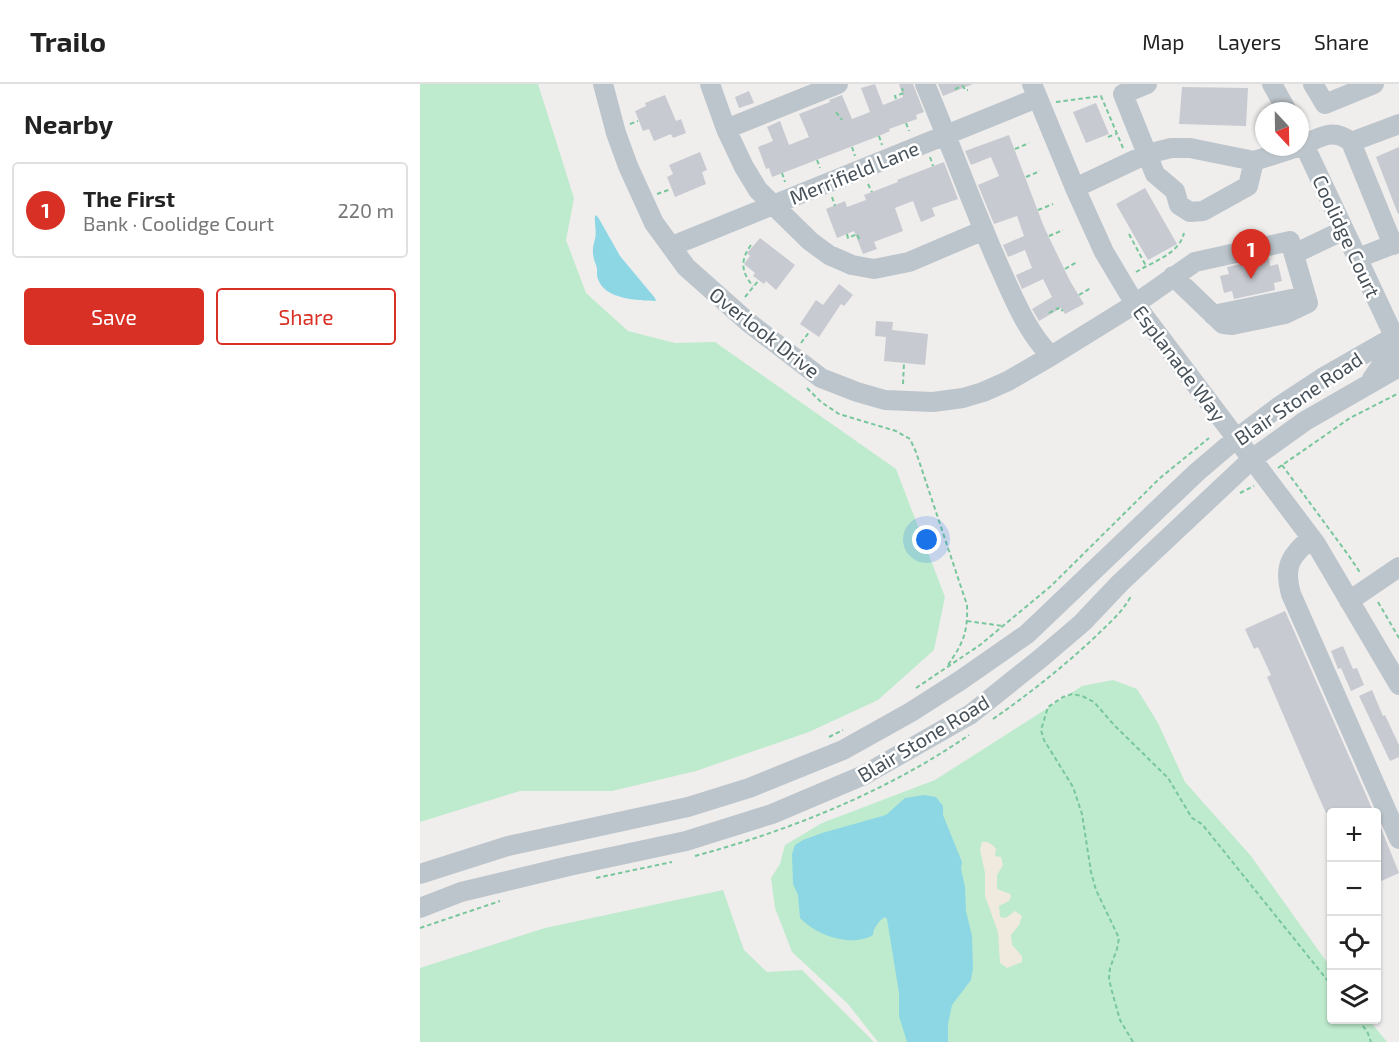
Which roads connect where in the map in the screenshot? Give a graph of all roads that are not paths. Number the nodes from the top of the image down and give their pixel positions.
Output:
1 (604, 84) edge
2 (710, 84) edge
3 (838, 84) edge
4 (925, 84) edge
5 (1147, 84) edge
6 (1272, 84) edge
7 (1313, 84) edge
8 (1374, 84) edge
9 (1042, 95) edge
10 (1282, 102) edge
11 (1399, 124) edge
12 (726, 129) junction
13 (946, 135) junction
14 (1309, 140) edge
15 (1358, 140) junction
16 (1147, 154) junction
17 (1267, 156) edge
18 (1307, 156) edge
19 (1254, 161) junction
20 (1075, 188) junction
21 (774, 204) junction
22 (984, 230) junction
23 (1344, 230) junction
24 (1396, 243) edge
25 (672, 246) junction
26 (1294, 254) junction
27 (1358, 258) junction
28 (1173, 276) junction
29 (1135, 304) junction
30 (1397, 335) edge
31 (1051, 356) junction
32 (1399, 367) edge
33 (1369, 383) junction
34 (1237, 438) junction
35 (1252, 459) junction
36 (1311, 538) junction
37 (1399, 567) edge
38 (1349, 601) junction
39 (1399, 685) edge
40 (1399, 839) edge
41 (420, 874) edge
42 (420, 908) edge

1 - 25 street, Overlook Drive
2 - 12 street
3 - 12 street
4 - 13 street
5 - 16 street
6 - 10 street
7 - 8 street
9 - 13 street, Merrifield Lane
9 - 20 street, Esplanade Way
11 - 15 street
12 - 21 street
13 - 21 street, Merrifield Lane
13 - 22 street
14 - 15 street
15 - 24 street
16 - 19 street
16 - 19 street
16 - 20 street
17 - 19 street
18 - 23 street, Coolidge Court
20 - 29 street, Esplanade Way
21 - 22 street
21 - 25 street, Merrifield Lane
22 - 31 street
23 - 26 street
23 - 27 street, Coolidge Court
24 - 27 street
25 - 31 street, Overlook Drive
26 - 28 street, Overlook Drive
26 - 28 street
27 - 30 street, Coolidge Court
28 - 29 street, Overlook Drive
29 - 31 street, Overlook Drive
29 - 34 street, Esplanade Way
30 - 33 street
30 - 34 street, Blair Stone Road
32 - 33 street, Blair Stone Road
33 - 35 street, Blair Stone Road
34 - 35 street, Esplanade Way
34 - 41 street, Blair Stone Road
35 - 36 street, Esplanade Way
35 - 42 street, Blair Stone Road
36 - 38 street, Esplanade Way
36 - 40 street
37 - 38 street
38 - 39 street, Esplanade Way

